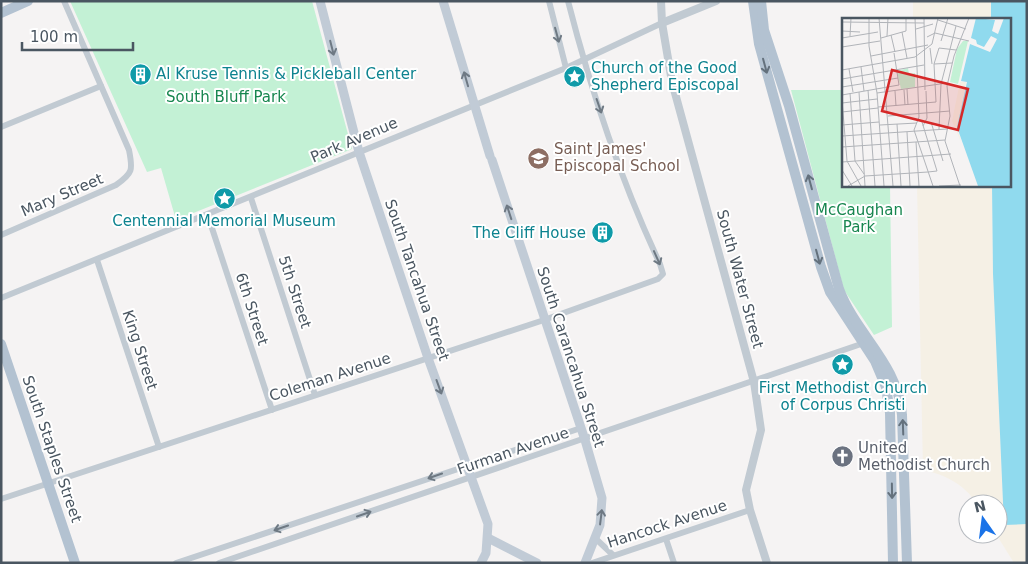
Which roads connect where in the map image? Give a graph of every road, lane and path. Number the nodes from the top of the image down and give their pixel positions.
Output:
1 (28, 1) edge
2 (64, 1) edge
3 (320, 1) edge
4 (443, 1) edge
5 (549, 1) edge
6 (568, 1) edge
7 (661, 1) edge
8 (716, 1) edge
9 (753, 1) edge
10 (761, 1) edge
11 (1, 13) edge
12 (662, 23) junction
13 (583, 60) junction
14 (566, 68) junction
15 (101, 86) junction
16 (474, 105) junction
17 (1, 127) edge
18 (359, 152) junction
19 (251, 198) junction
20 (208, 216) junction
21 (1, 235) edge
22 (97, 260) junction
23 (1, 298) edge
24 (544, 320) junction
25 (867, 342) junction
26 (1, 344) edge
27 (428, 358) junction
28 (754, 382) junction
29 (315, 395) junction
30 (272, 410) junction
31 (581, 428) junction
32 (585, 440) junction
33 (159, 447) junction
34 (467, 465) junction
35 (472, 478) junction
36 (48, 484) junction
37 (1, 499) edge
38 (334, 510) junction
39 (750, 510) junction
40 (338, 523) junction
41 (488, 538) junction
42 (595, 538) junction
43 (666, 539) junction
44 (214, 550) junction
45 (613, 555) junction
46 (75, 563) edge
47 (176, 563) edge
48 (218, 563) edge
49 (481, 563) edge
50 (537, 563) edge
51 (585, 563) edge
52 (592, 563) edge
53 (674, 563) edge
54 (768, 563) edge
55 (893, 563) edge
56 (907, 563) edge

1 - 11 main road
2 - 15 street
3 -> 18 main road, South Tancahua Street
16 -> 4 main road, South Carancahua Street
5 -> 14 street
6 - 13 street
7 - 12 street, South Water Street
8 - 12 street, Park Avenue
9 -> 25 main road
25 -> 10 main road
12 - 13 street, Park Avenue
12 - 28 street, South Water Street
13 - 14 street, Park Avenue
13 -> 24 street, Coleman Avenue
14 - 16 street, Park Avenue
15 - 17 street
15 - 21 street, Mary Street
16 - 18 street, Park Avenue
24 -> 16 main road, South Carancahua Street
18 - 19 street, Park Avenue
18 - 27 main road, South Tancahua Street
19 - 20 street, Park Avenue
19 - 29 street, 5th Street
20 - 22 street, Park Avenue
20 - 30 street, 6th Street
22 - 23 street, Park Avenue
22 - 33 street, King Street
24 - 27 street, Coleman Avenue
24 - 31 main road, South Carancahua Street
25 - 28 street, Furman Avenue
25 -> 55 main road
56 -> 25 main road
26 - 36 main road, South Staples Street
27 - 29 street, Coleman Avenue
27 -> 34 main road, South Tancahua Street
28 - 32 street, Furman Avenue
28 - 39 street, South Water Street
29 - 30 street, Coleman Avenue
30 - 33 street, Coleman Avenue
31 - 32 main road, South Carancahua Street
31 - 34 street, Furman Avenue
32 - 35 street, Furman Avenue
42 -> 32 main road, South Carancahua Street
33 - 36 street, Coleman Avenue
34 - 35 main road, South Tancahua Street
34 -> 38 street, Furman Avenue
40 -> 35 street, Furman Avenue
35 - 41 main road, South Tancahua Street
36 - 37 street, Coleman Avenue
36 - 46 main road, South Staples Street
38 - 40 street
38 -> 44 street, Furman Avenue
39 - 43 street, Hancock Avenue
39 - 54 street, South Water Street
40 - 48 street, Furman Avenue
41 - 49 main road, South Tancahua Street
41 - 50 main road
42 - 45 street
42 - 51 main road, South Carancahua Street
43 - 45 street, Hancock Avenue
43 - 53 street
44 - 47 street, Furman Avenue
44 - 48 street
45 - 52 street, Hancock Avenue

